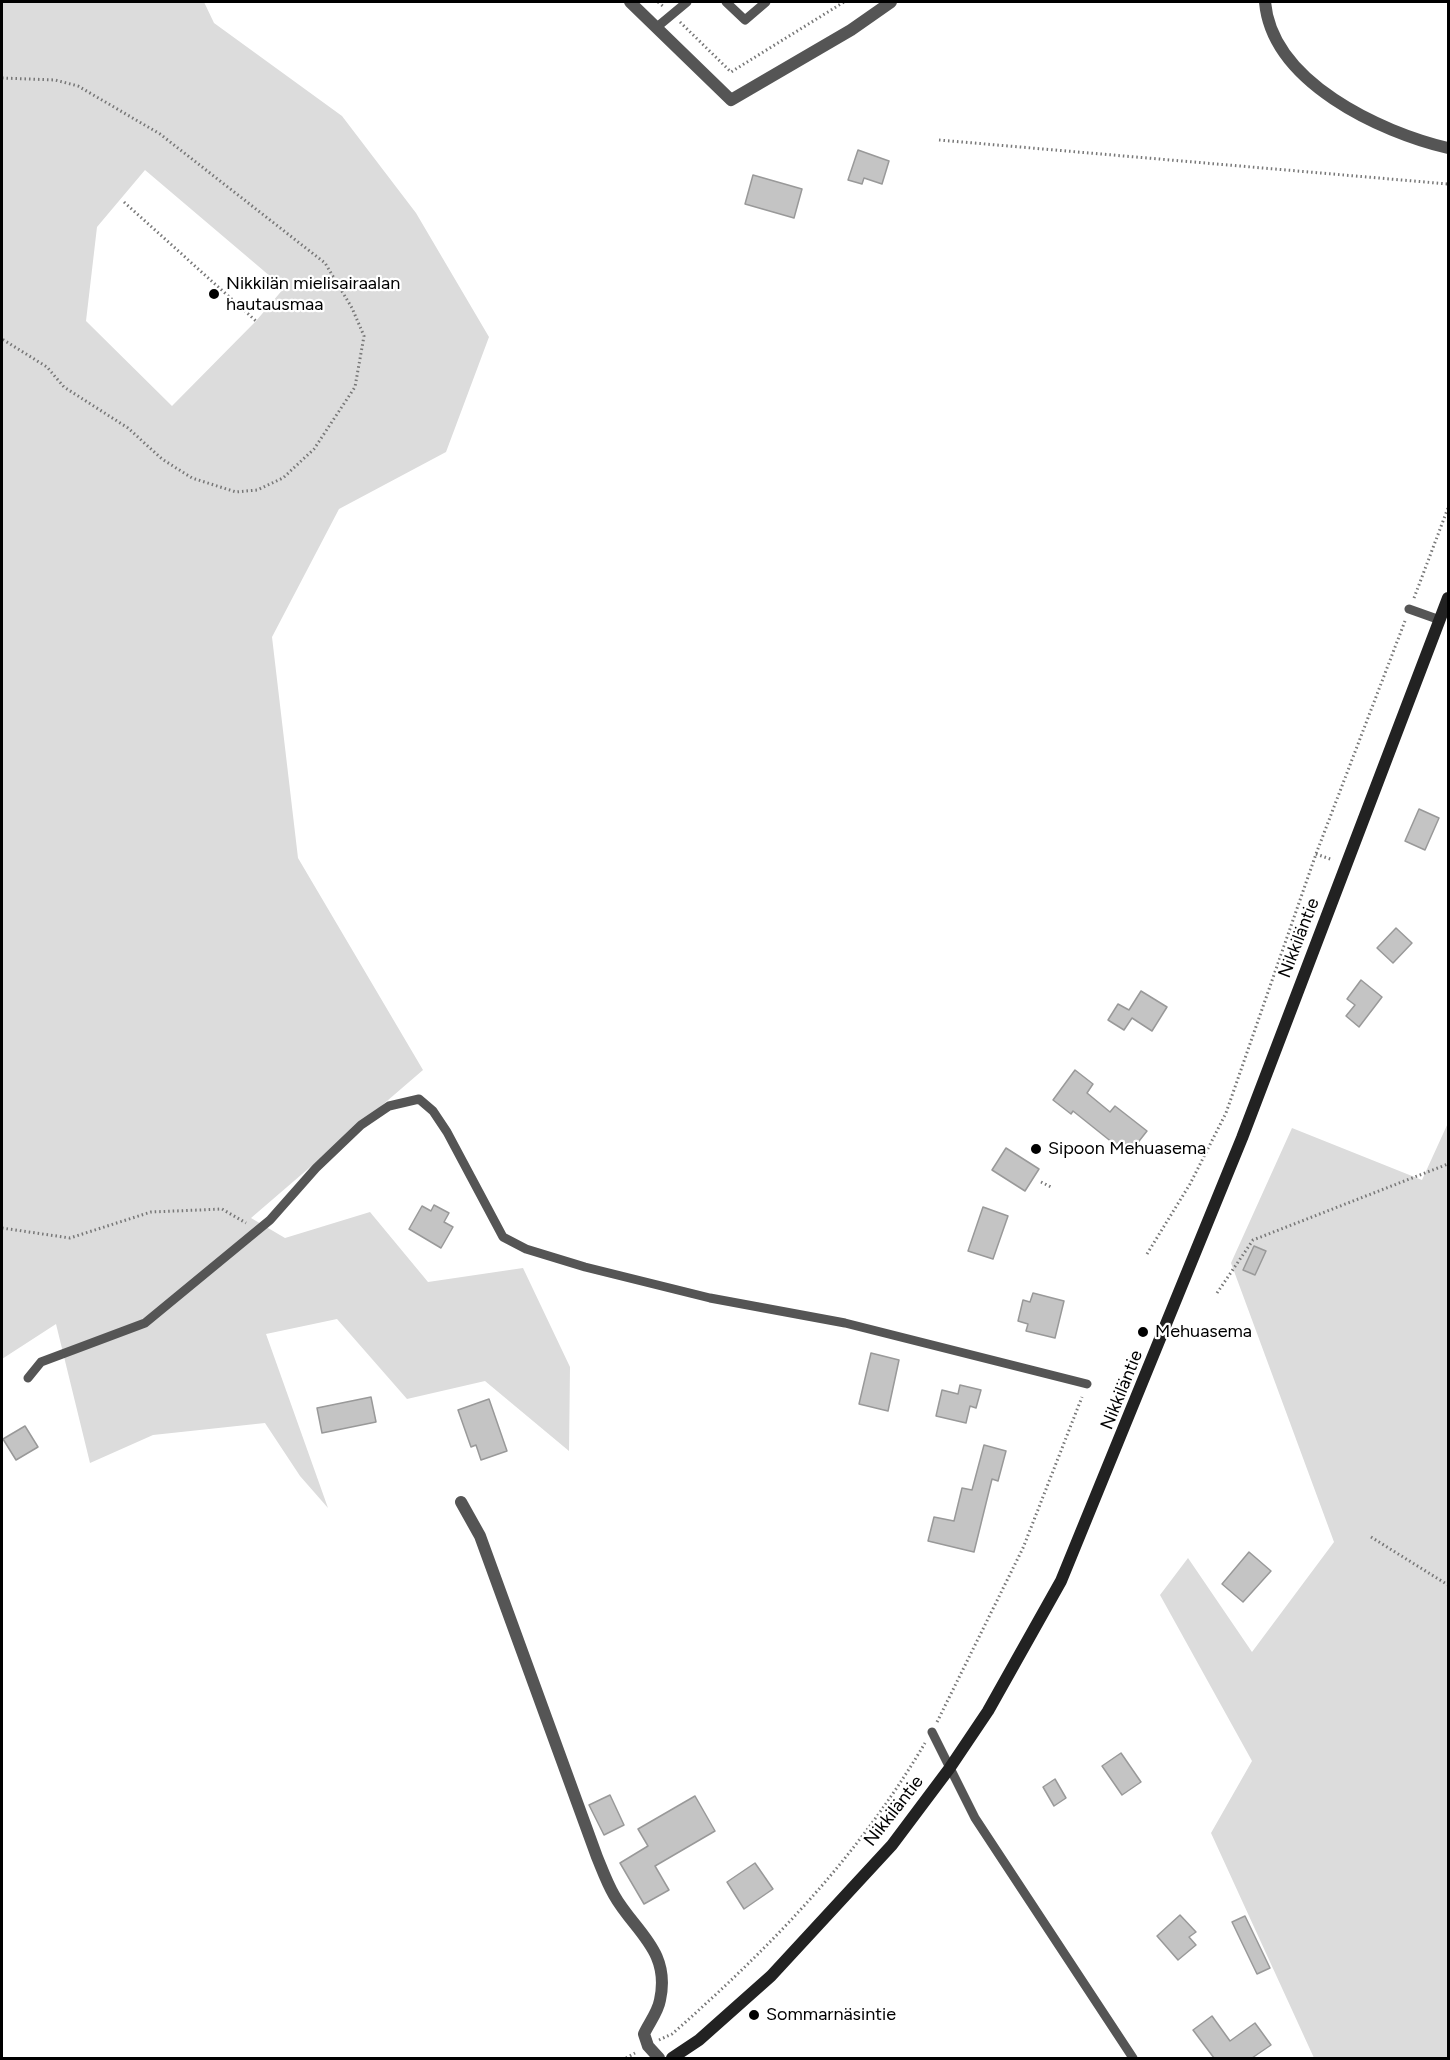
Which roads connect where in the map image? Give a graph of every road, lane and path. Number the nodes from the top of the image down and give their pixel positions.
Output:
1 (630, 2) edge
2 (658, 2) edge
3 (687, 2) edge
4 (726, 2) edge
5 (766, 2) edge
6 (844, 2) edge
7 (891, 2) edge
8 (1265, 2) edge
9 (671, 14) junction
10 (657, 27) junction
11 (2, 78) edge
12 (939, 140) dead end
13 (1449, 148) edge
14 (1449, 184) edge
15 (124, 201) dead end
16 (256, 321) dead end
17 (2, 339) edge
18 (1449, 507) edge
19 (1449, 598) edge
20 (1409, 609) junction
21 (1440, 620) junction
22 (1316, 854) junction
23 (1346, 864) junction
24 (1449, 1164) edge
25 (1041, 1182) dead end
26 (1051, 1187) dead end
27 (2, 1228) edge
28 (258, 1230) junction
29 (1146, 1254) dead end
30 (1217, 1293) dead end
31 (28, 1378) dead end
32 (1087, 1384) joint
33 (461, 1502) dead end
34 (1371, 1537) dead end
35 (1449, 1585) edge
36 (932, 1732) junction
37 (949, 1769) junction
38 (648, 2046) junction
39 (626, 2058) edge
40 (659, 2058) edge
41 (672, 2058) edge
42 (1133, 2058) edge

1 - 10 street
2 - 9 path
3 - 9 lane
4 - 5 lane
6 - 9 path
7 - 10 street
8 - 13 street
9 - 10 lane
11 - 17 path
12 - 14 path
15 - 16 path
18 - 20 path, Nikkiläntie
19 - 21 street, Nikkiläntie
20 - 21 lane
20 - 22 path, Nikkiläntie
21 - 23 street, Nikkiläntie
22 - 23 path
22 - 29 path, Nikkiläntie
23 - 37 street, Nikkiläntie
24 - 30 path
25 - 26 path
27 - 28 path
28 - 31 lane
28 - 32 lane
32 - 36 path, Nikkiläntie
33 - 38 street
34 - 35 path
36 - 37 lane
36 - 38 path, Nikkiläntie
37 - 41 street, Nikkiläntie
37 - 42 lane
38 - 39 path, Nikkiläntie
38 - 40 street

